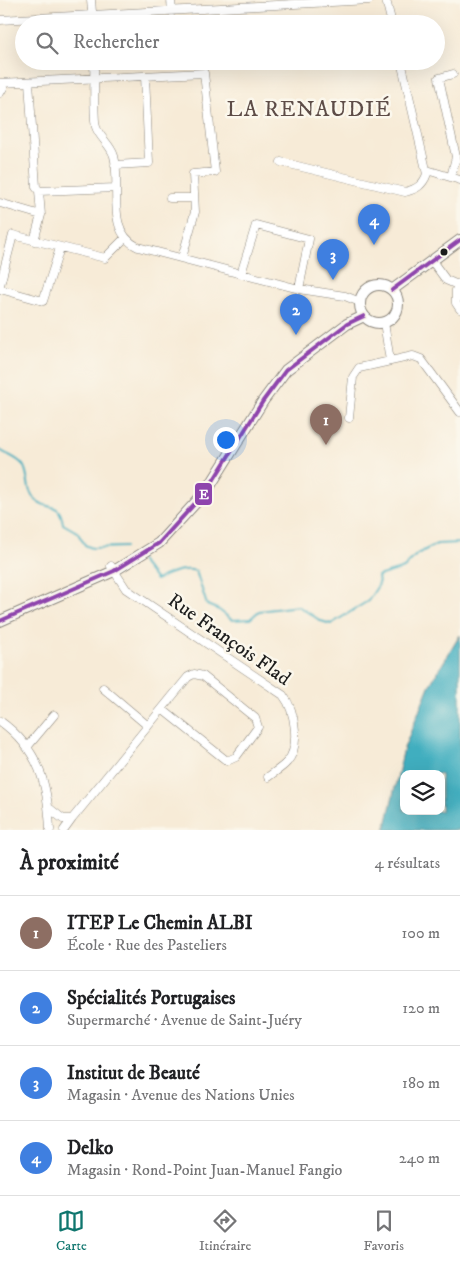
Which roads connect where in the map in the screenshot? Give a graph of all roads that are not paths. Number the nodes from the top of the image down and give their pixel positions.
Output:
1 (91, 0) edge
2 (171, 0) edge
3 (369, 0) edge
4 (386, 0) edge
5 (172, 12) junction
6 (92, 15) edge
7 (142, 15) edge
8 (390, 15) edge
9 (0, 20) edge
10 (15, 20) edge
11 (94, 70) edge
12 (403, 70) edge
13 (453, 74) dead end
14 (145, 76) junction
15 (95, 79) junction
16 (29, 82) junction
17 (0, 83) edge
18 (0, 93) edge
19 (281, 162) dead end
20 (115, 165) junction
21 (426, 170) junction
22 (451, 177) junction
23 (460, 180) edge
24 (116, 188) junction
25 (38, 191) junction
26 (170, 198) dead end
27 (194, 198) junction
28 (0, 203) edge
29 (41, 215) junction
30 (125, 238) junction
31 (460, 240) edge
32 (34, 241) junction
33 (60, 248) junction
34 (182, 258) junction
35 (432, 261) junction
36 (241, 274) junction
37 (0, 285) edge
38 (460, 285) edge
39 (0, 289) edge
40 (299, 289) junction
41 (392, 290) junction
42 (360, 302) junction
43 (460, 309) edge
44 (364, 316) junction
45 (384, 322) junction
46 (390, 361) junction
47 (460, 412) edge
48 (349, 418) dead end
49 (113, 568) junction
50 (0, 616) edge
51 (0, 622) edge
52 (103, 688) dead end
53 (162, 710) junction
54 (54, 715) dead end
55 (0, 721) edge
56 (148, 726) junction
57 (28, 746) junction
58 (268, 777) dead end
59 (49, 808) junction
60 (72, 820) junction
61 (50, 830) edge
62 (64, 830) edge

1 - 6 street
2 - 5 street
3 - 5 street
4 - 8 street
5 - 7 street
9 - 10 street
11 - 15 street
12 - 21 street
13 - 22 street
14 - 15 street
14 - 20 street
14 - 27 street
15 - 16 street
15 - 20 street
16 - 17 street
16 - 25 street
17 - 18 street
19 - 21 street
20 - 24 street
21 - 22 street
22 - 23 street
24 - 25 street
24 - 30 street
25 - 29 street
26 - 27 street
27 - 34 street
28 - 29 street
29 - 32 street
30 - 33 street
30 - 34 street
31 - 35 main road
32 - 33 street
32 - 37 street
33 - 39 street
34 - 36 street
35 - 38 street
35 - 41 main road
36 - 40 street
36 - 40 street
38 - 43 street
40 - 42 street
41 - 42 main road
41 - 45 main road
42 - 44 main road
44 - 45 main road
44 - 49 main road
45 - 46 street
46 - 47 street
46 - 48 street
49 - 50 main road
49 - 51 main road
49 - 58 street, Rue François Flad
52 - 56 street
53 - 53 street
53 - 56 street
54 - 57 street
55 - 57 street
56 - 60 street
57 - 59 street
59 - 60 street
59 - 61 street
60 - 62 street

